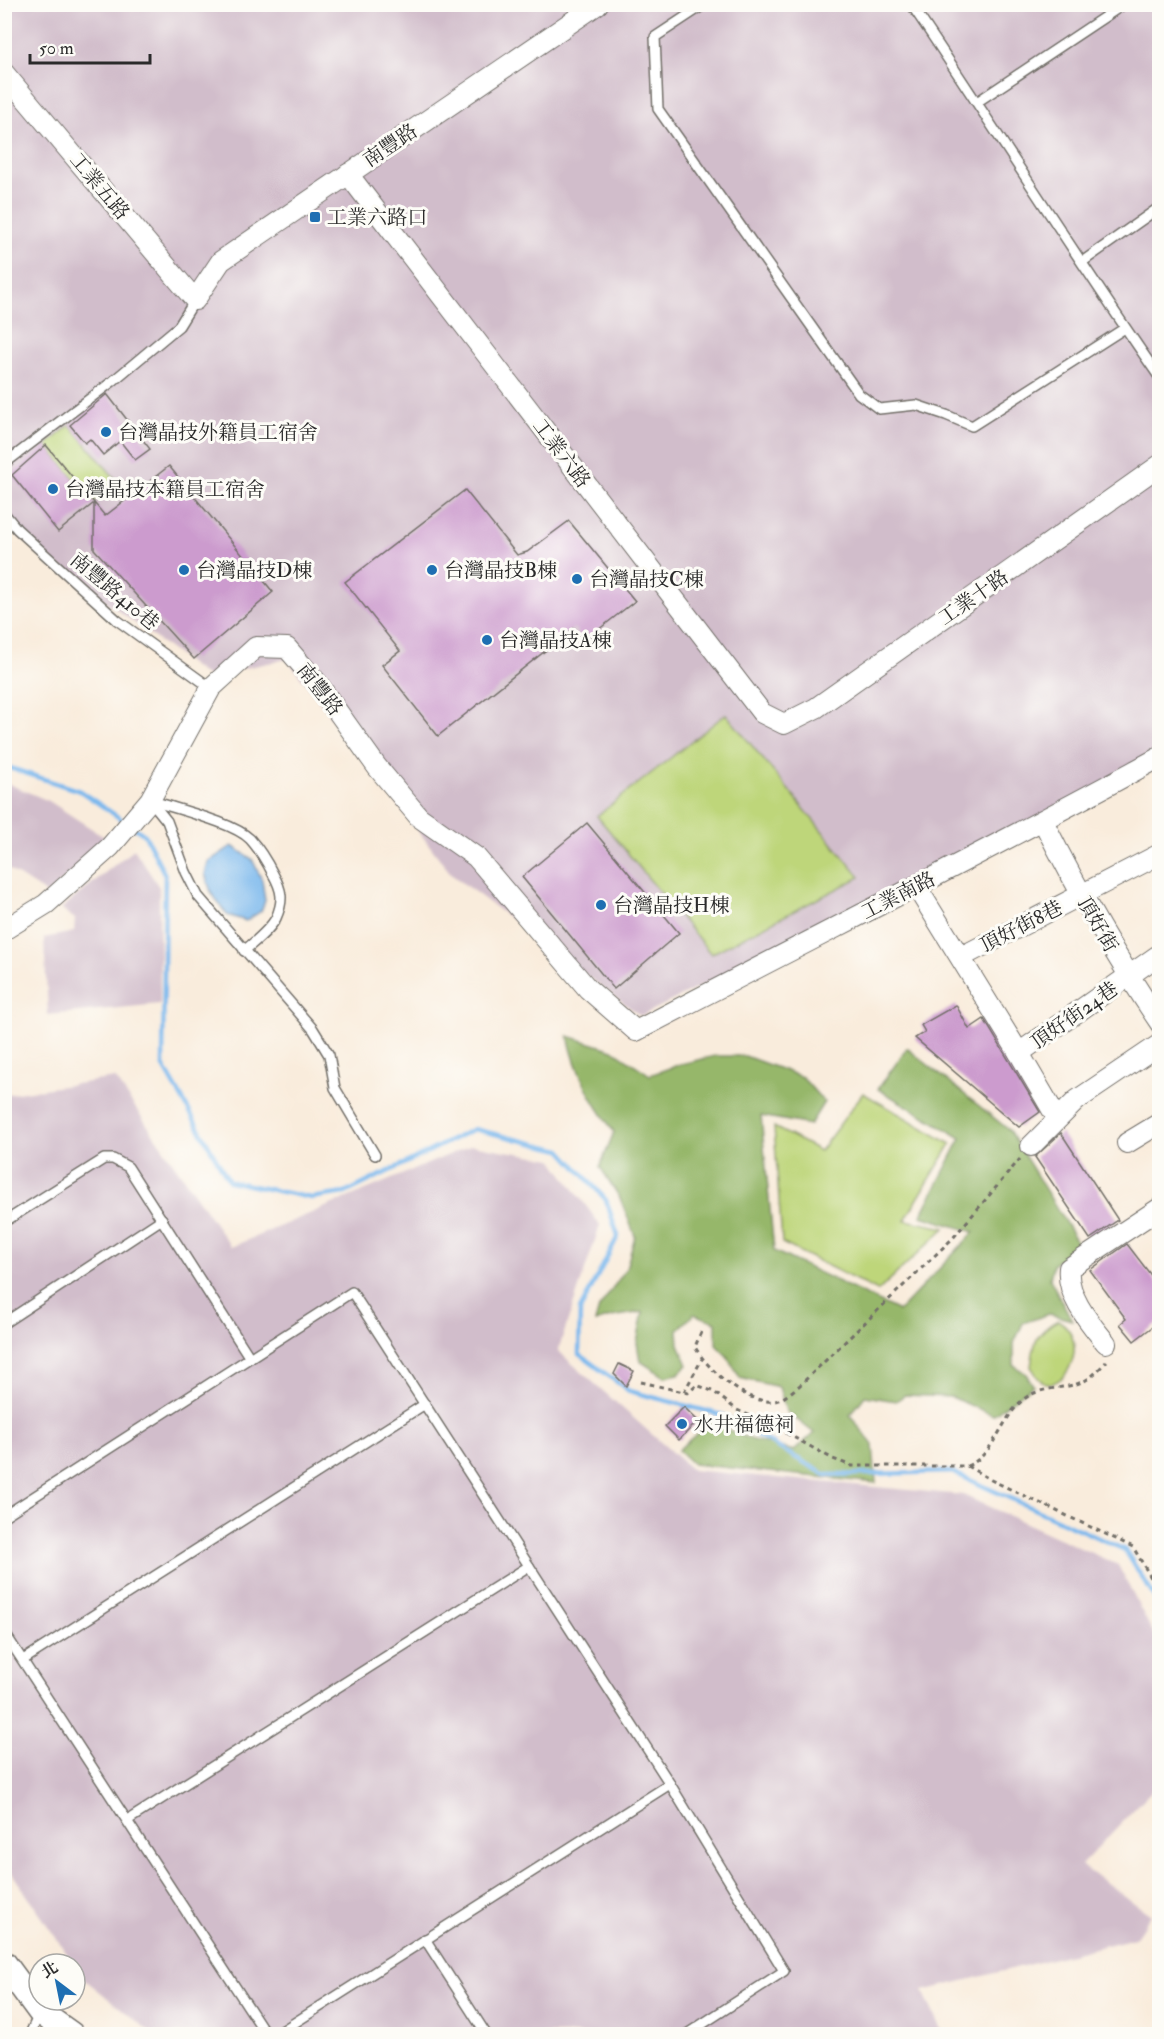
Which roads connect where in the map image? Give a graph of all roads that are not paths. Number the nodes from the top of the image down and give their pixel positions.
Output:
1 (598, 4) edge
2 (705, 4) edge
3 (910, 4) edge
4 (1124, 4) edge
5 (4, 73) edge
6 (977, 102) junction
7 (348, 174) junction
8 (1160, 207) edge
9 (1082, 262) junction
10 (195, 300) junction
11 (1125, 328) junction
12 (1160, 378) edge
13 (4, 464) edge
14 (1160, 465) edge
15 (4, 513) edge
16 (211, 688) junction
17 (784, 724) joint
18 (1160, 757) edge
19 (150, 800) junction
20 (1043, 821) junction
21 (1160, 854) edge
22 (916, 886) junction
23 (1081, 896) junction
24 (4, 930) edge
25 (244, 951) junction
26 (1160, 954) edge
27 (961, 957) junction
28 (1128, 976) junction
29 (1160, 1023) edge
30 (636, 1031) joint
31 (1160, 1044) edge
32 (1019, 1053) junction
33 (1057, 1118) junction
34 (1160, 1123) edge
35 (1127, 1143) dead end
36 (1031, 1146) road end
37 (375, 1155) dead end
38 (1160, 1208) edge
39 (162, 1219) junction
40 (4, 1222) edge
41 (4, 1323) edge
42 (1106, 1343) road end
43 (250, 1358) junction
44 (425, 1404) junction
45 (4, 1516) edge
46 (529, 1566) junction
47 (4, 1632) edge
48 (23, 1660) junction
49 (670, 1784) junction
50 (128, 1820) junction
51 (425, 1939) junction
52 (4, 1963) edge
53 (27, 1994) edge
54 (40, 2012) joint
55 (30, 2034) edge
56 (70, 2034) edge
57 (266, 2034) edge
58 (277, 2034) edge
59 (486, 2034) edge
60 (687, 2034) edge

1 - 7 street, 南豐路
2 - 11 lane
3 - 6 lane
4 - 6 lane
5 - 10 street, 工業五路
6 - 9 lane
7 - 10 street, 南豐路
7 - 17 street, 工業六路
8 - 9 lane
9 - 11 lane
10 - 13 lane
11 - 12 lane
14 - 17 street, 工業十路
15 - 16 lane, 南豐路410巷
16 - 19 street, 南豐路
16 - 30 street, 南豐路
18 - 20 street, 工業南路
19 - 24 street, 南豐路
19 - 25 lane
19 - 25 lane
20 - 22 street, 工業南路
20 - 23 street, 頂好街
21 - 23 street, 頂好街8巷
22 - 27 street
22 - 30 street, 工業南路
23 - 27 street, 頂好街8巷
23 - 28 street, 頂好街
25 - 37 lane
26 - 28 street, 頂好街24巷
27 - 32 street
28 - 29 street, 頂好街
28 - 32 street, 頂好街24巷
31 - 33 street
32 - 33 street
33 - 36 street
34 - 35 street
38 - 42 street
39 - 40 lane
39 - 41 lane
39 - 43 lane
43 - 44 lane
43 - 45 lane
44 - 46 lane
44 - 48 lane
46 - 49 lane
46 - 50 lane
47 - 48 lane
48 - 50 lane
49 - 51 lane
49 - 60 lane
50 - 57 lane
51 - 58 lane
51 - 59 lane
52 - 53 street
54 - 55 lane
54 - 56 street

